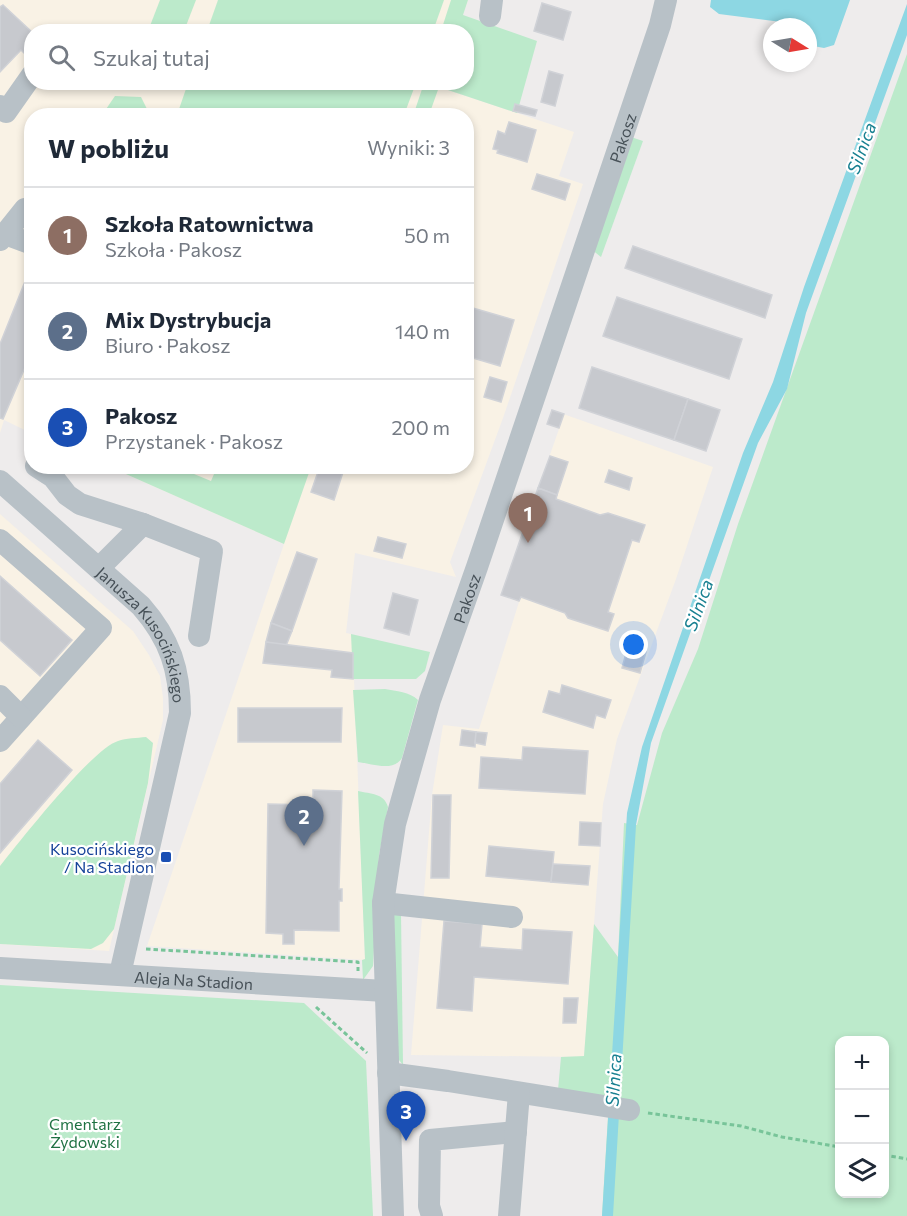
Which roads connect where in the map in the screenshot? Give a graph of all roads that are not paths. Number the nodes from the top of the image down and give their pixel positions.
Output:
1 (666, 0) edge
2 (24, 86) edge
3 (0, 106) edge
4 (24, 210) edge
5 (3, 237) edge
6 (24, 242) edge
7 (48, 474) edge
8 (0, 481) edge
9 (143, 524) junction
10 (0, 540) edge
11 (99, 568) junction
12 (200, 636) dead end
13 (0, 696) edge
14 (21, 717) junction
15 (0, 741) edge
16 (383, 903) junction
17 (512, 917) dead end
18 (0, 968) edge
19 (120, 974) junction
20 (385, 991) junction
21 (380, 1066) junction
22 (519, 1092) junction
23 (628, 1110) road end
24 (516, 1132) junction
25 (393, 1216) edge
26 (432, 1216) edge
27 (509, 1216) edge

1 - 16 street, Pakosz
2 - 3 street
4 - 5 street
5 - 6 street
7 - 9 street
8 - 11 street, Janusza Kusocińskiego
9 - 11 street
9 - 12 street
10 - 14 street
11 - 19 street, Janusza Kusocińskiego
13 - 14 street
14 - 15 street
16 - 17 street
16 - 20 street, Pakosz
18 - 19 street, Aleja Na Stadion
19 - 20 street, Aleja Na Stadion
20 - 21 street, Pakosz
21 - 22 street
21 - 25 street, Pakosz
22 - 23 street
22 - 24 street
24 - 26 street
24 - 27 street

